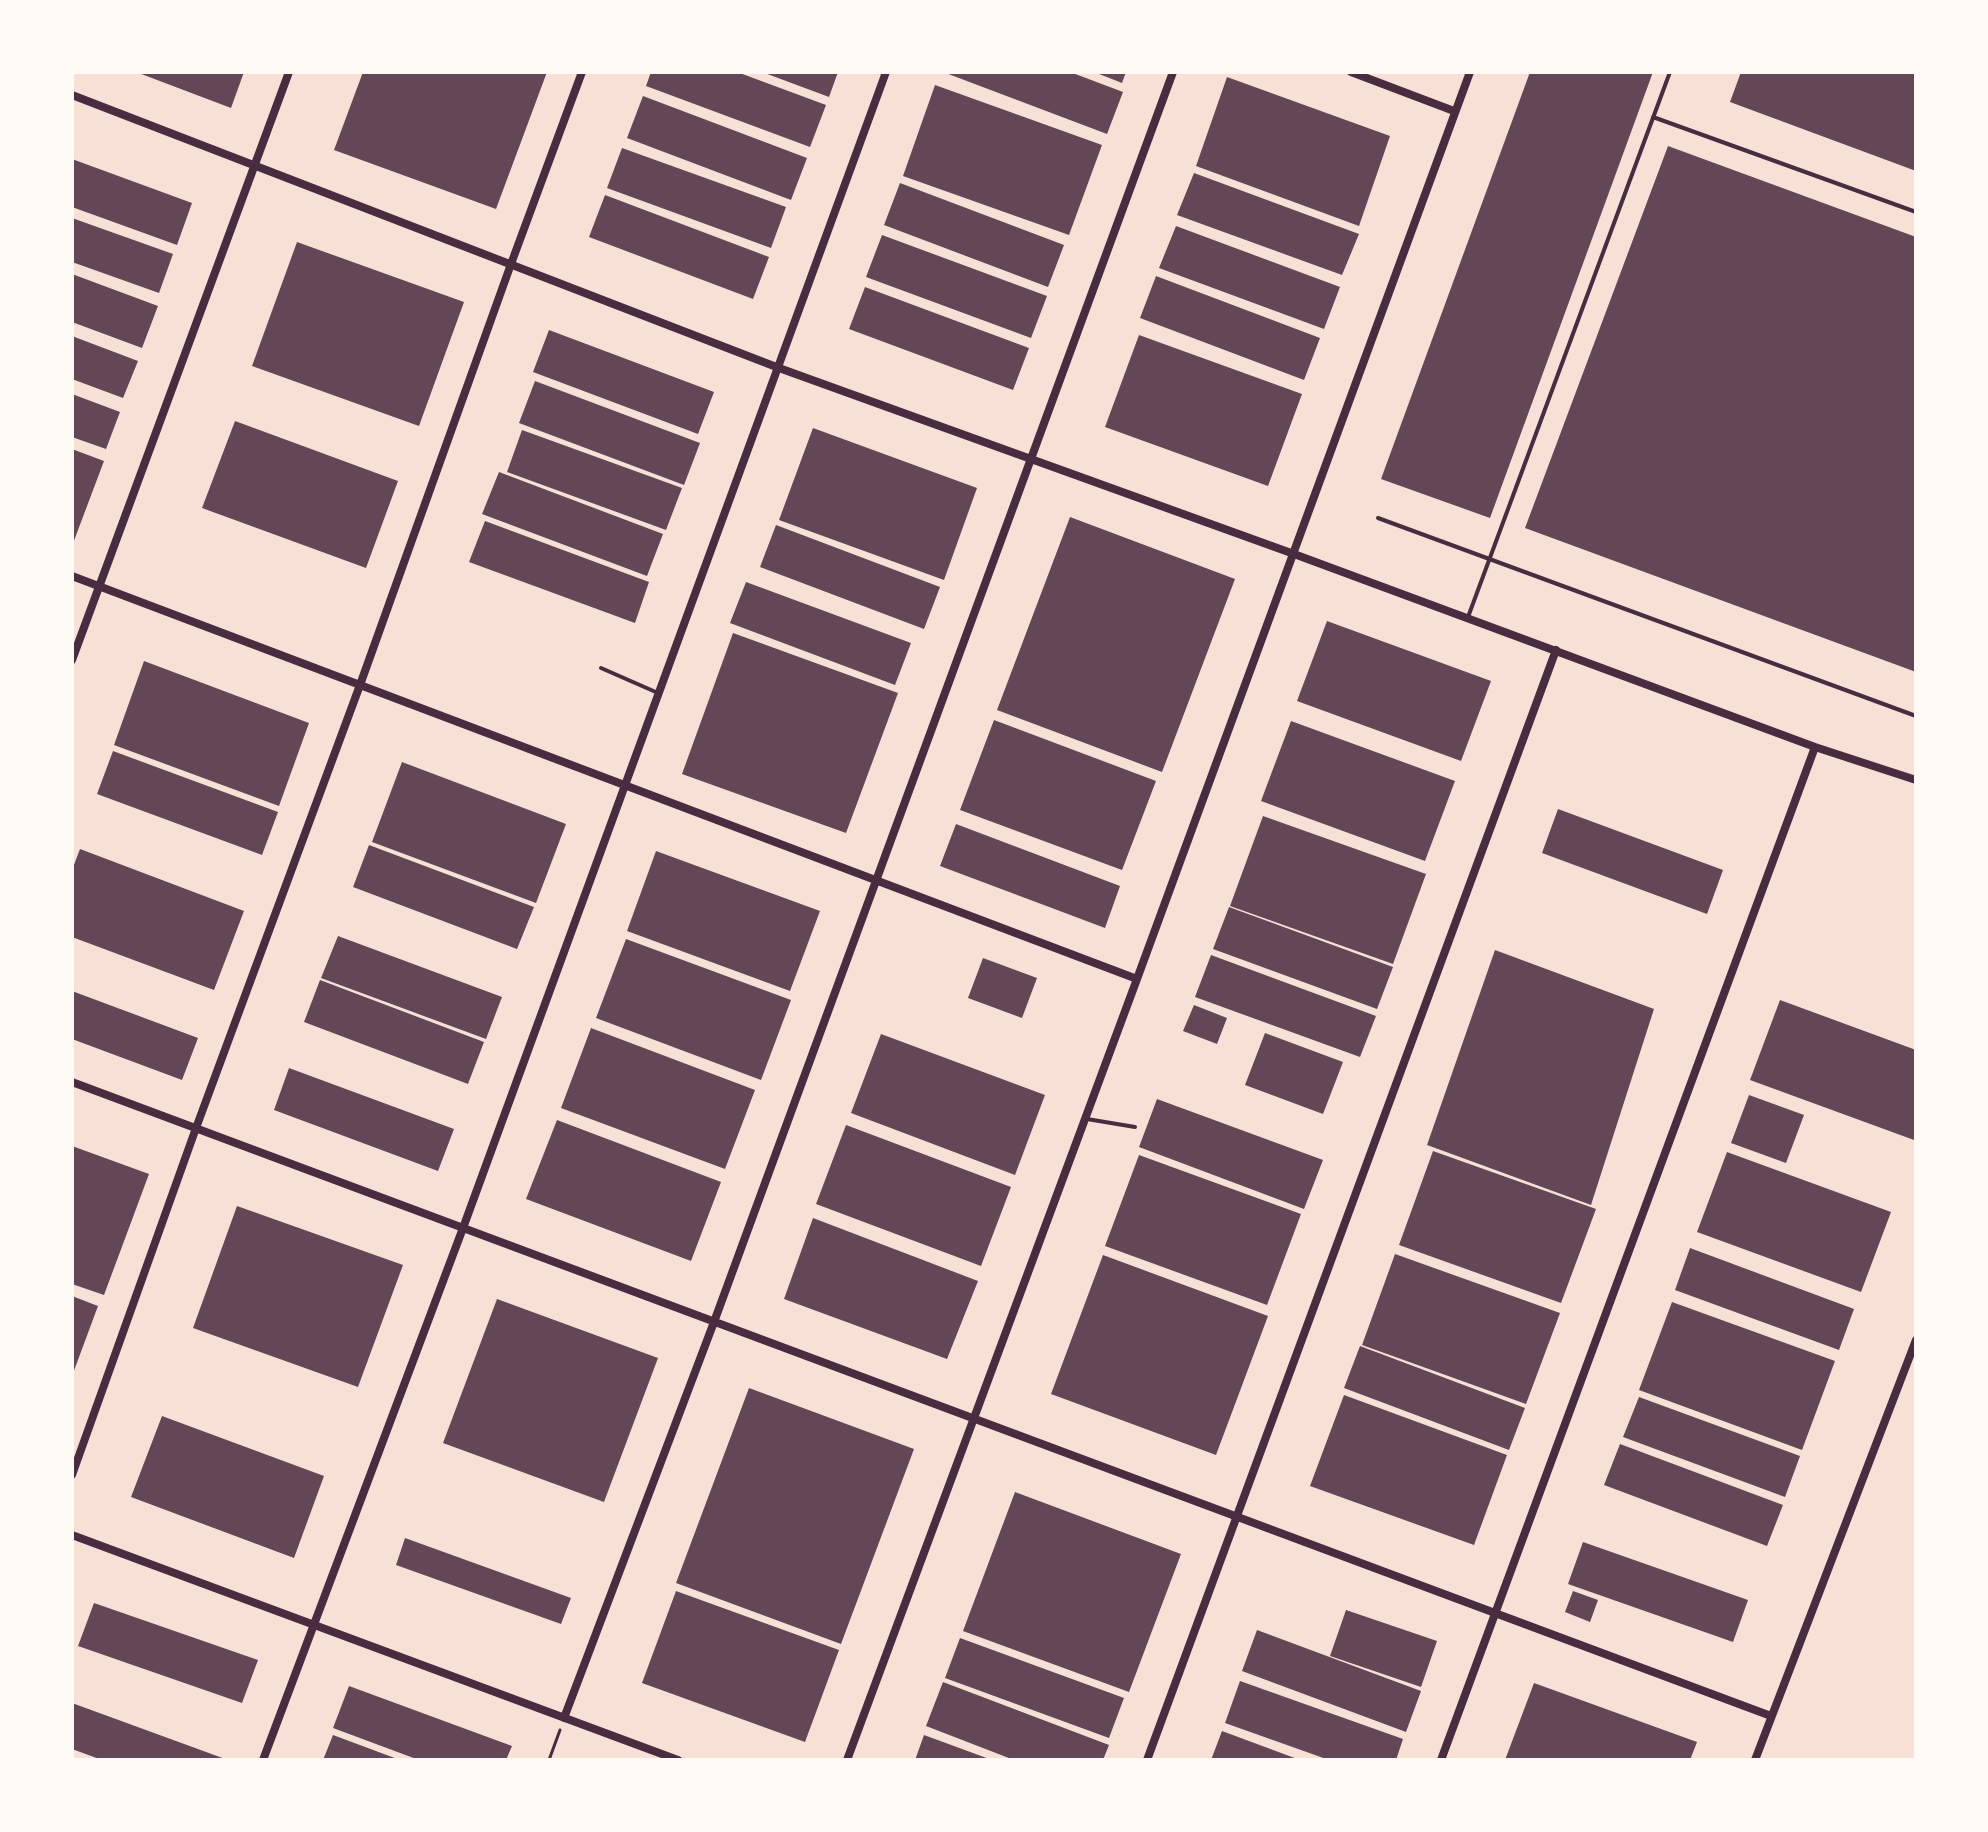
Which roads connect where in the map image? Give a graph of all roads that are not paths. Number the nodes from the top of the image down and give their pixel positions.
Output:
1 (289, 72) edge
2 (582, 72) edge
3 (886, 72) edge
4 (1173, 72) edge
5 (1351, 72) edge
6 (1470, 72) edge
7 (1670, 72) edge
8 (72, 95) edge
9 (1454, 111) junction
10 (1653, 117) junction
11 (255, 165) junction
12 (1916, 212) edge
13 (511, 264) junction
14 (779, 368) junction
15 (1031, 459) junction
16 (1378, 518) dead end
17 (1294, 554) junction
18 (1489, 559) junction
19 (72, 576) edge
20 (98, 586) junction
21 (1468, 617) junction
22 (1556, 650) junction
23 (72, 660) edge
24 (601, 668) dead end
25 (360, 685) junction
26 (658, 693) junction
27 (1916, 716) edge
28 (1815, 747) junction
29 (1916, 780) edge
30 (624, 785) junction
31 (876, 880) junction
32 (1137, 979) junction
33 (72, 1082) edge
34 (1084, 1118) junction
35 (1135, 1127) dead end
36 (196, 1128) junction
37 (463, 1228) junction
38 (714, 1322) junction
39 (1916, 1340) edge
40 (973, 1418) junction
41 (72, 1475) edge
42 (1237, 1517) junction
43 (72, 1535) edge
44 (1496, 1613) junction
45 (314, 1624) junction
46 (1771, 1716) junction
47 (564, 1718) junction
48 (263, 1760) edge
49 (678, 1760) edge
50 (847, 1760) edge
51 (1147, 1760) edge
52 (1441, 1760) edge
53 (1755, 1760) edge

1 - 11 street
2 - 13 street
3 - 14 street
4 - 15 street
5 - 9 street
6 - 9 street
7 - 10 lane
8 - 11 street
9 - 17 street
10 - 12 lane
10 - 18 lane
11 - 13 street
11 - 20 street
13 - 14 street
13 - 25 street
14 - 15 street
14 - 26 street
15 - 17 street
15 - 31 street
16 - 18 lane
17 - 21 street
17 - 32 street
18 - 21 lane
18 - 27 lane
19 - 20 street
20 - 23 street
20 - 25 street
21 - 22 street
22 - 28 street
22 - 42 street
24 - 26 lane
25 - 30 street
25 - 36 street
26 - 30 street
28 - 29 street
28 - 44 street
30 - 31 street
30 - 37 street
31 - 32 street
31 - 38 street
32 - 34 street
33 - 36 street
34 - 35 lane
34 - 40 street
36 - 37 street
36 - 41 street
37 - 38 street
37 - 45 street
38 - 40 street
38 - 47 street
39 - 46 street
40 - 42 street
40 - 50 street
42 - 44 street
42 - 51 street
43 - 45 street
44 - 46 street
44 - 52 street
45 - 47 street
45 - 48 street
46 - 53 street
47 - 49 street

